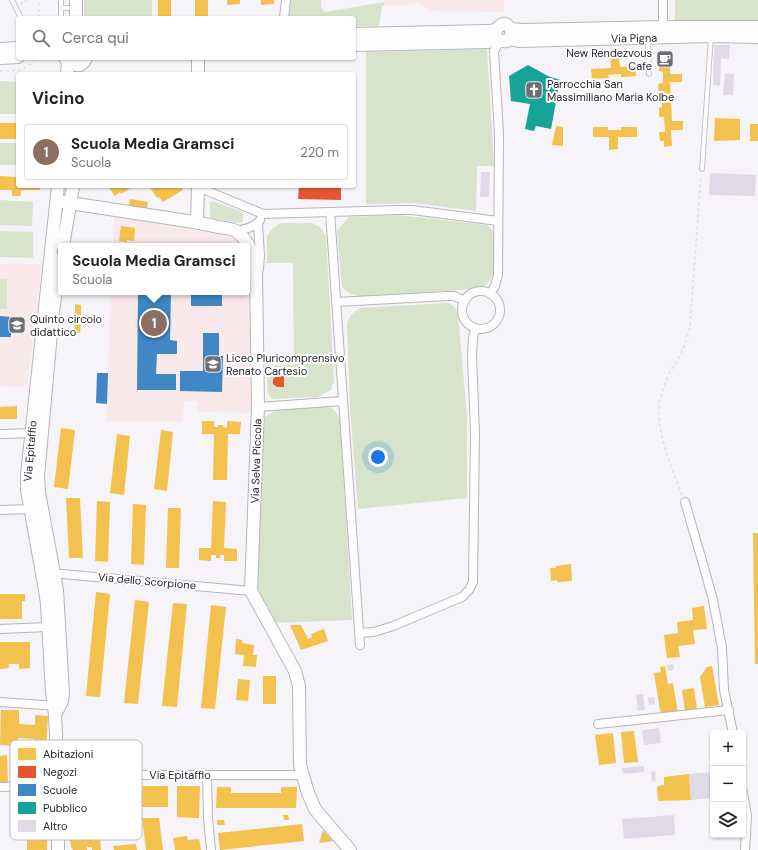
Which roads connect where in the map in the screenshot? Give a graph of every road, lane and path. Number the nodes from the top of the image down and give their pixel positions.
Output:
1 (12, 0) edge
2 (28, 0) edge
3 (39, 0) edge
4 (286, 0) edge
5 (663, 0) edge
6 (15, 6) junction
7 (67, 7) edge
8 (20, 16) edge
9 (39, 16) edge
10 (74, 16) edge
11 (284, 16) edge
12 (758, 27) edge
13 (663, 32) junction
14 (356, 34) edge
15 (503, 36) junction
16 (711, 36) junction
17 (758, 37) edge
18 (648, 38) junction
19 (356, 45) edge
20 (16, 48) edge
21 (0, 49) edge
22 (16, 57) edge
23 (0, 58) edge
24 (34, 60) edge
25 (67, 60) edge
26 (68, 60) edge
27 (198, 60) edge
28 (84, 63) edge
29 (1, 71) edge
30 (67, 72) edge
31 (198, 72) edge
32 (649, 74) dead end
33 (702, 169) joint
34 (58, 188) edge
35 (73, 188) edge
36 (198, 188) edge
37 (200, 188) edge
38 (57, 201) junction
39 (230, 201) junction
40 (70, 203) junction
41 (330, 212) junction
42 (263, 214) junction
43 (498, 221) junction
44 (198, 223) junction
45 (258, 224) junction
46 (230, 230) junction
47 (63, 243) edge
48 (247, 243) edge
49 (250, 249) edge
50 (58, 278) edge
51 (256, 286) junction
52 (490, 294) junction
53 (465, 301) junction
54 (336, 302) junction
55 (476, 328) junction
56 (343, 401) junction
57 (258, 407) junction
58 (37, 433) junction
59 (0, 434) edge
60 (685, 502) joint
61 (31, 509) junction
62 (0, 510) edge
63 (48, 572) junction
64 (251, 591) junction
65 (48, 627) junction
66 (0, 629) edge
67 (359, 633) junction
68 (360, 645) dead end
69 (0, 702) edge
70 (56, 709) junction
71 (729, 710) junction
72 (598, 724) dead end
73 (732, 730) edge
74 (57, 740) edge
75 (302, 774) junction
76 (207, 775) junction
77 (142, 777) edge
78 (10, 786) edge
79 (0, 787) edge
80 (745, 802) edge
81 (211, 850) edge
82 (350, 850) edge
83 (745, 850) edge

1 - 6 lane
2 - 6 path
3 - 9 path
4 - 11 street
5 - 13 street
6 - 8 lane
7 - 10 street
12 - 13 street
13 - 15 street
13 - 16 street, Via Pigna
13 - 18 street, Via Pigna
14 - 15 street
15 - 18 street, Via Pigna
15 - 19 street, Via Pigna
15 - 43 street
16 - 17 street, Via Pigna
16 - 33 lane
18 - 32 lane
20 - 21 street
22 - 23 street
24 - 29 path
25 - 30 street
26 - 28 street
27 - 31 street
33 - 60 path
34 - 38 street, Via Epitaffio
35 - 40 street
36 - 44 street
37 - 39 street
38 - 40 street
38 - 58 street, Via Epitaffio
39 - 42 street
39 - 46 path
40 - 44 street
40 - 47 street
41 - 42 street
41 - 43 street
41 - 54 street
42 - 45 street
43 - 52 street
44 - 46 street
45 - 46 street
45 - 51 street
46 - 48 street, Via Selva Piccola
49 - 51 street, Via Selva Piccola
50 - 58 street, Via Epitaffio
51 - 57 street, Via Selva Piccola
52 - 53 street
52 - 55 street
53 - 54 street
53 - 55 street
54 - 56 street
55 - 67 street
56 - 57 street
56 - 67 street
57 - 64 street, Via Selva Piccola
58 - 59 street
58 - 61 street, Via Epitaffio
58 - 63 street, Via Epitaffio
60 - 71 street
61 - 62 street
61 - 63 street, Via Epitaffio
63 - 64 street, Via dello Scorpione
63 - 65 street, Via Epitaffio
63 - 70 street, Via Epitaffio
64 - 75 street
65 - 66 street
65 - 70 street, Via Epitaffio
67 - 68 street
69 - 70 street
70 - 74 street, Via Epitaffio
71 - 72 street
71 - 73 street
75 - 76 street, Via Epitaffio
75 - 82 street
76 - 77 street, Via Epitaffio
76 - 81 street
78 - 79 street
80 - 83 street

